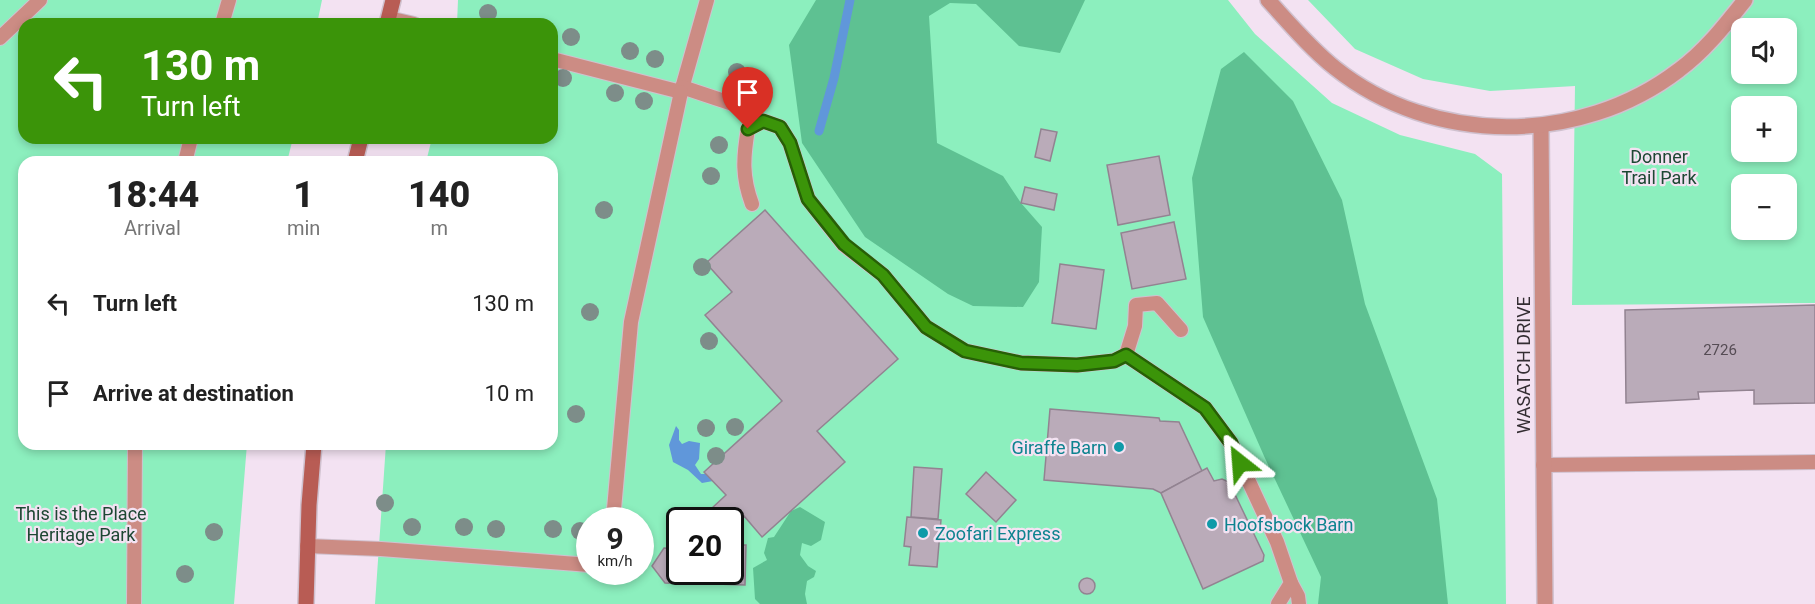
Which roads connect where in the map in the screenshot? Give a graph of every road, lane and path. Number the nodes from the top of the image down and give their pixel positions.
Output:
1 (40, 0) edge
2 (229, 0) edge
3 (393, 0) edge
4 (706, 0) edge
5 (1268, 0) edge
6 (1745, 0) edge
7 (21, 18) edge
8 (224, 18) edge
9 (389, 18) edge
10 (18, 21) edge
11 (0, 38) edge
12 (558, 60) edge
13 (681, 90) junction
14 (757, 124) junction
15 (1541, 126) junction
16 (752, 204) dead end
17 (1181, 330) dead end
18 (1126, 355) junction
19 (135, 450) edge
20 (314, 450) edge
21 (1815, 462) edge
22 (1543, 465) junction
23 (614, 507) edge
24 (307, 546) junction
25 (576, 564) edge
26 (1291, 583) junction
27 (134, 604) edge
28 (306, 604) edge
29 (1278, 604) edge
30 (1299, 604) edge
31 (1545, 604) edge

1 - 7 lane
2 - 8 lane
3 - 9 main road
4 - 13 lane
5 - 15 street
6 - 15 street
10 - 11 lane
12 - 13 lane
13 - 14 lane
13 - 23 lane
14 - 16 lane
14 - 18 lane
15 - 22 street, WASATCH DRIVE
17 - 18 lane
18 - 26 lane
19 - 27 lane
20 - 24 main road
21 - 22 lane
22 - 31 street, WASATCH DRIVE
24 - 25 lane
24 - 28 main road
26 - 29 lane
26 - 30 lane

